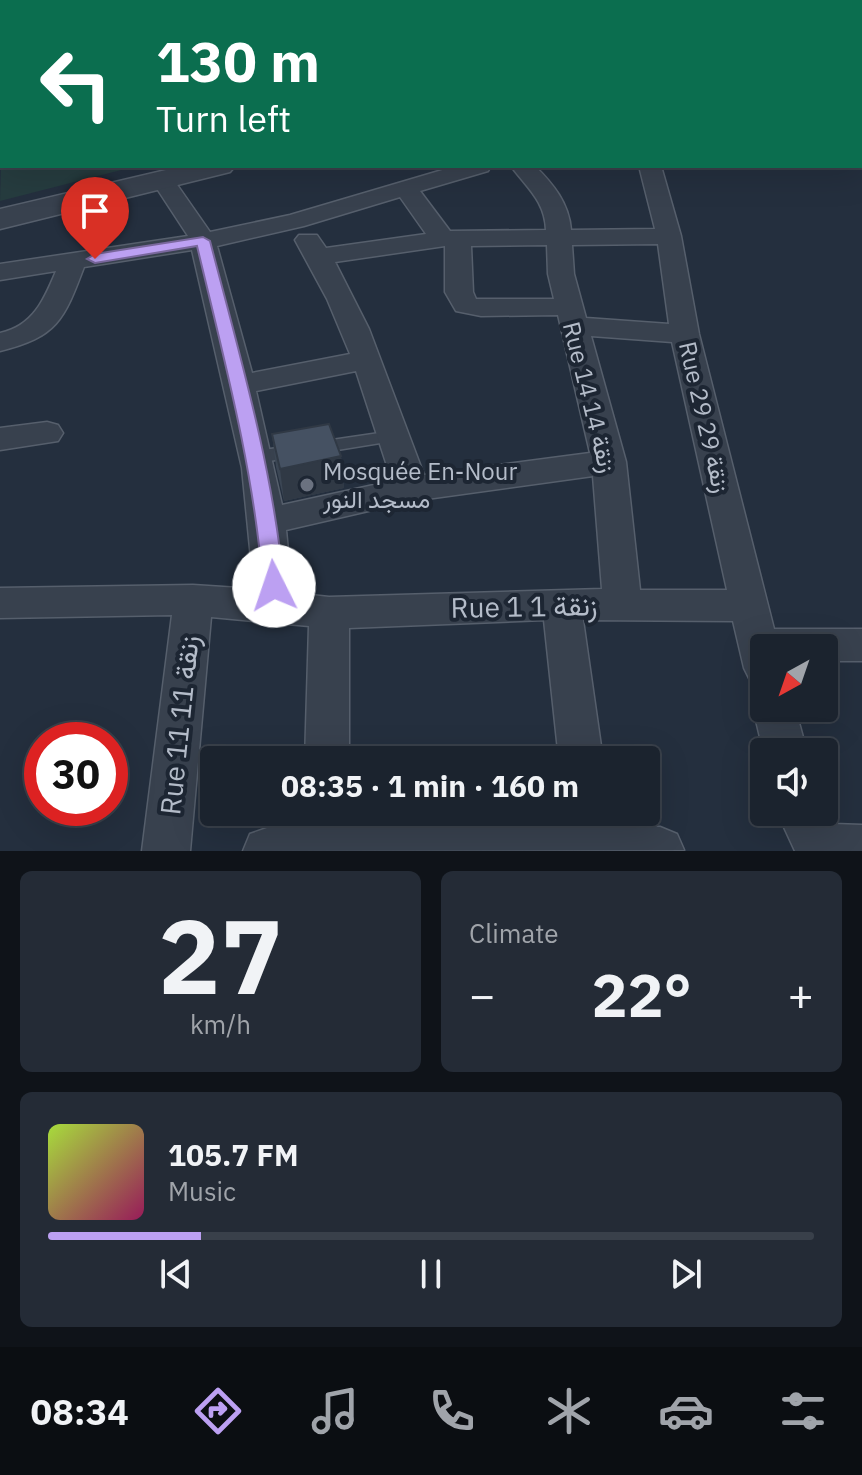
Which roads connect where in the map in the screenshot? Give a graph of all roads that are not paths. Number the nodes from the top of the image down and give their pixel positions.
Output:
1 (212, 168) edge
2 (469, 168) edge
3 (524, 168) edge
4 (651, 168) edge
5 (415, 178) edge
6 (163, 181) junction
7 (3, 219) edge
8 (295, 221) junction
9 (669, 236) junction
10 (561, 238) junction
11 (450, 240) junction
12 (203, 241) junction
13 (319, 257) junction
14 (73, 261) junction
15 (0, 272) edge
16 (570, 317) junction
17 (685, 334) junction
18 (0, 342) edge
19 (367, 360) junction
20 (237, 385) junction
21 (47, 433) dead end
22 (393, 436) junction
23 (0, 439) edge
24 (257, 457) junction
25 (609, 462) junction
26 (412, 489) junction
27 (268, 521) junction
28 (193, 600) junction
29 (0, 603) edge
30 (622, 603) junction
31 (562, 604) junction
32 (749, 606) junction
33 (300, 609) junction
34 (756, 634) edge
35 (862, 645) edge
36 (838, 648) edge
37 (324, 746) edge
38 (579, 746) edge
39 (806, 826) edge
40 (326, 830) edge
41 (589, 830) edge
42 (862, 848) edge
43 (660, 850) edge
44 (166, 851) edge
45 (267, 851) edge

1 - 6 street
2 - 5 street
3 - 10 street, Rue 14 زنقة 14
4 - 9 street, Rue 29 زنقة 29
5 - 8 street
5 - 11 street
6 - 7 street
6 - 12 street
8 - 12 street
8 - 13 street
9 - 10 street
9 - 17 street, Rue 29 زنقة 29
10 - 11 street
10 - 16 street, Rue 14 زنقة 14
11 - 13 street
11 - 16 street
12 - 14 street
12 - 20 street
13 - 19 street
14 - 15 street
14 - 18 street
16 - 17 street
16 - 25 street, Rue 14 زنقة 14
17 - 32 street, Rue 29 زنقة 29
19 - 20 street
19 - 22 street
20 - 24 street
21 - 23 street
22 - 24 lane
22 - 26 street
24 - 27 street
25 - 26 street
25 - 30 street, Rue 14 زنقة 14
26 - 27 street
27 - 33 street
28 - 29 street, Rue 1 زنقة 1
28 - 33 street, Rue 1 زنقة 1
28 - 44 street, Rue 11 زنقة 11
30 - 31 street, Rue 1 زنقة 1
30 - 32 street, Rue 1 زنقة 1
31 - 33 street, Rue 1 زنقة 1
31 - 38 street
32 - 34 street, Rue 29 زنقة 29
33 - 37 street
35 - 36 street
39 - 42 street
40 - 41 street
40 - 45 street
41 - 43 street

